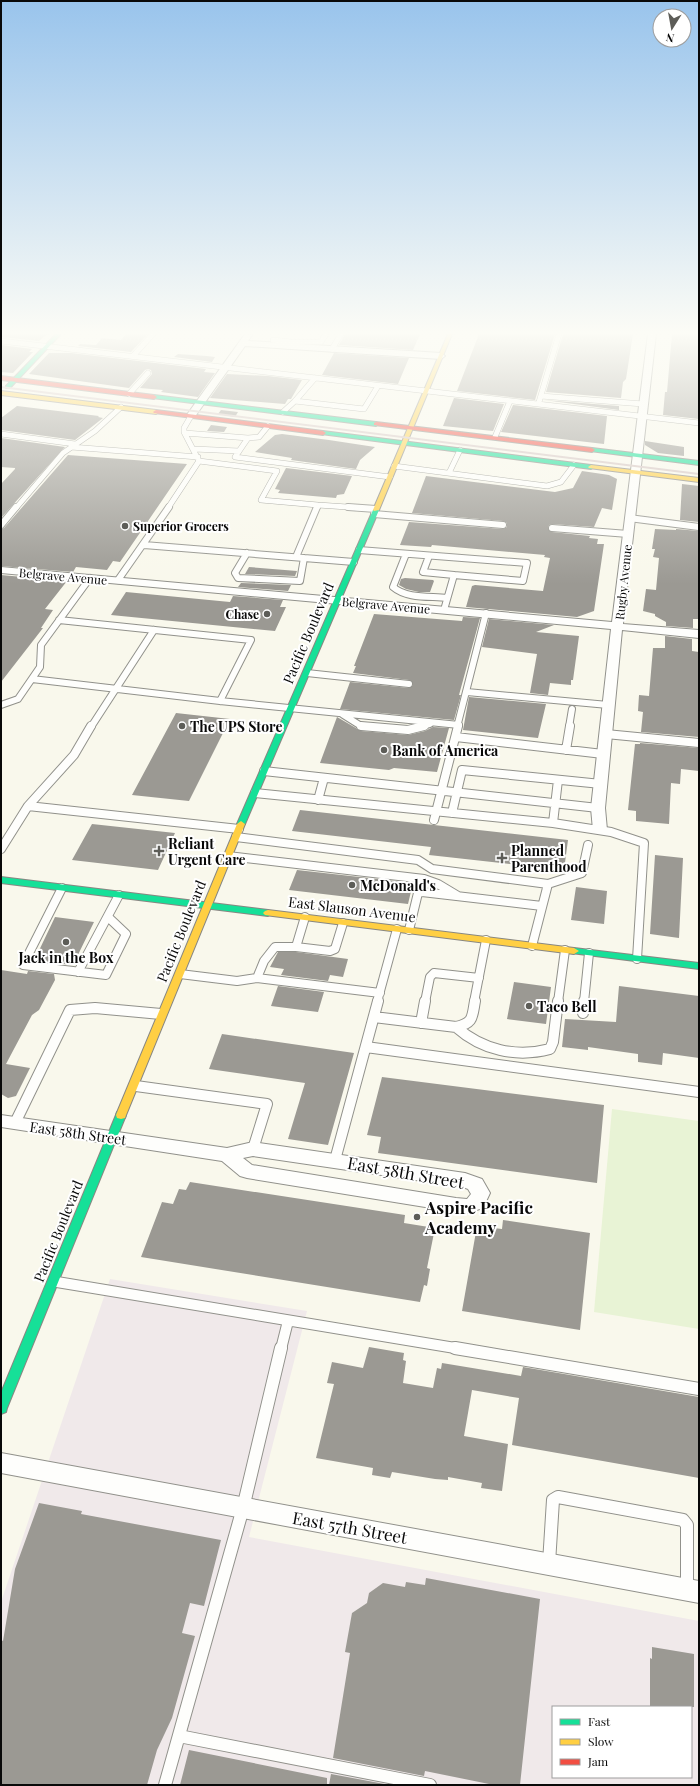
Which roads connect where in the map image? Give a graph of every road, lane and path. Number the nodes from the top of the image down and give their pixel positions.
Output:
1 (109, 417) edge
2 (190, 417) edge
3 (201, 417) edge
4 (326, 417) edge
5 (416, 417) edge
6 (503, 417) edge
7 (641, 417) edge
8 (652, 417) edge
9 (699, 423) edge
10 (268, 426) junction
11 (412, 428) junction
12 (184, 433) junction
13 (1, 434) edge
14 (248, 438) junction
15 (494, 438) junction
16 (405, 443) junction
17 (73, 446) junction
18 (194, 449) junction
19 (460, 450) junction
20 (239, 451) junction
21 (636, 455) junction
22 (198, 459) junction
23 (699, 463) edge
24 (574, 465) junction
25 (394, 466) junction
26 (635, 472) junction
27 (449, 473) junction
28 (390, 477) junction
29 (699, 480) edge
30 (318, 505) junction
31 (375, 512) junction
32 (630, 518) junction
33 (1, 525) edge
34 (503, 525) dead end
35 (699, 527) edge
36 (552, 528) dead end
37 (628, 534) junction
38 (144, 544) junction
39 (359, 550) junction
40 (247, 553) junction
41 (406, 554) junction
42 (429, 556) junction
43 (296, 557) junction
44 (304, 558) junction
45 (354, 562) junction
46 (1, 570) edge
47 (454, 575) junction
48 (90, 578) junction
49 (118, 580) junction
50 (448, 598) junction
51 (338, 600) junction
52 (444, 610) junction
53 (486, 614) junction
54 (59, 620) junction
55 (618, 626) junction
56 (154, 630) junction
57 (699, 634) edge
58 (306, 673) junction
59 (32, 679) junction
60 (409, 684) dead end
61 (115, 689) junction
62 (467, 692) junction
63 (220, 701) junction
64 (1, 705) edge
65 (608, 705) junction
66 (291, 708) junction
67 (572, 709) dead end
68 (342, 713) junction
69 (435, 723) junction
70 (459, 725) junction
71 (606, 734) junction
72 (456, 737) junction
73 (699, 743) edge
74 (566, 750) junction
75 (603, 754) junction
76 (264, 772) junction
77 (324, 778) junction
78 (558, 780) junction
79 (601, 784) junction
80 (442, 791) junction
81 (254, 793) junction
82 (456, 793) junction
83 (318, 800) junction
84 (555, 804) junction
85 (28, 806) junction
86 (598, 808) junction
87 (436, 812) junction
88 (452, 813) junction
89 (434, 820) dead end
90 (553, 823) junction
91 (600, 830) junction
92 (237, 833) junction
93 (588, 845) dead end
94 (1, 849) edge
95 (227, 856) junction
96 (1, 880) edge
97 (548, 884) junction
98 (62, 888) junction
99 (119, 895) junction
100 (458, 896) junction
101 (207, 905) junction
102 (542, 906) junction
103 (108, 917) junction
104 (305, 918) junction
105 (343, 923) junction
106 (397, 929) junction
107 (409, 930) junction
108 (486, 940) junction
109 (532, 946) junction
110 (296, 947) junction
111 (565, 950) junction
112 (589, 953) junction
113 (636, 959) junction
114 (699, 966) edge
115 (78, 972) junction
116 (178, 974) junction
117 (257, 978) junction
118 (479, 978) junction
119 (380, 993) junction
120 (583, 1013) dead end
121 (162, 1014) junction
122 (374, 1017) junction
123 (421, 1023) junction
124 (456, 1027) junction
125 (366, 1047) junction
126 (133, 1085) junction
127 (699, 1092) edge
128 (8, 1122) edge
129 (111, 1137) junction
130 (252, 1149) junction
131 (227, 1155) junction
132 (335, 1160) junction
133 (52, 1282) junction
134 (288, 1321) junction
135 (699, 1389) edge
136 (1, 1408) edge
137 (1, 1463) edge
138 (243, 1508) junction
139 (548, 1564) junction
140 (693, 1590) edge
141 (179, 1736) junction
142 (165, 1785) edge
143 (430, 1785) edge

1 - 17 lane
2 - 12 lane
3 - 10 main road
4 - 11 main road
5 - 11 main road, Pacific Boulevard
6 - 15 lane
7 - 21 street, Rugby Avenue
8 - 9 lane
10 - 14 lane
10 - 16 main road
11 - 15 main road
11 - 16 main road, Pacific Boulevard
12 - 14 lane
12 - 18 lane
13 - 17 lane
14 - 20 lane
15 - 21 main road
16 - 19 main road
16 - 25 main road, Pacific Boulevard
17 - 22 lane
17 - 33 lane
18 - 20 lane
18 - 22 lane
19 - 24 main road
19 - 27 lane
20 - 28 lane
21 - 23 main road
21 - 26 street, Rugby Avenue
22 - 30 lane
22 - 38 lane
24 - 26 main road
24 - 27 lane
25 - 27 lane
25 - 28 main road, Pacific Boulevard
26 - 29 main road
26 - 32 street, Rugby Avenue
28 - 31 main road, Pacific Boulevard
30 - 31 lane
30 - 43 lane
31 - 34 lane
31 - 39 main road, Pacific Boulevard
32 - 35 lane
32 - 37 street, Rugby Avenue
36 - 37 lane
37 - 55 street, Rugby Avenue
38 - 40 lane
38 - 49 lane
39 - 41 lane
39 - 45 main road, Pacific Boulevard
40 - 43 lane
40 - 44 lane
41 - 42 lane
41 - 50 lane
42 - 47 lane
42 - 47 lane
43 - 44 lane
44 - 45 lane
45 - 51 main road, Pacific Boulevard
46 - 48 street, Belgrave Avenue
47 - 50 lane
48 - 49 street, Belgrave Avenue
48 - 54 lane
49 - 51 street, Belgrave Avenue
50 - 52 lane
51 - 52 street, Belgrave Avenue
51 - 58 main road, Pacific Boulevard
52 - 53 street, Belgrave Avenue
53 - 55 street, Belgrave Avenue
53 - 62 lane
54 - 56 lane
54 - 59 lane
55 - 57 street, Belgrave Avenue
55 - 65 street, Rugby Avenue
56 - 61 lane
56 - 63 lane
58 - 60 lane
58 - 66 main road, Pacific Boulevard
59 - 61 lane
59 - 64 lane
61 - 63 lane
61 - 85 lane
62 - 65 lane
62 - 70 lane
63 - 66 lane
65 - 71 street, Rugby Avenue
66 - 68 lane
66 - 76 main road, Pacific Boulevard
67 - 74 lane
68 - 69 lane
68 - 69 lane
69 - 70 lane
70 - 72 lane
71 - 73 lane
71 - 75 street, Rugby Avenue
72 - 74 lane
72 - 80 lane
74 - 75 lane
75 - 79 street, Rugby Avenue
76 - 77 lane
76 - 81 main road, Pacific Boulevard
77 - 80 lane
77 - 83 lane
78 - 79 lane
78 - 82 lane
78 - 84 lane
79 - 86 street, Rugby Avenue
80 - 82 lane
80 - 87 lane
81 - 83 lane
81 - 92 main road, Pacific Boulevard
82 - 84 lane
82 - 88 lane
83 - 87 lane
84 - 86 lane
84 - 90 lane
85 - 92 lane
85 - 94 lane
86 - 91 street, Rugby Avenue
87 - 88 lane
87 - 89 lane
88 - 90 lane
90 - 91 lane
91 - 113 lane
92 - 95 main road, Pacific Boulevard
92 - 97 lane
93 - 97 lane
95 - 100 lane
95 - 101 main road, Pacific Boulevard
96 - 98 main road, East Slauson Avenue
97 - 102 lane
98 - 99 main road, East Slauson Avenue
98 - 115 lane
99 - 101 main road, East Slauson Avenue
99 - 103 lane
100 - 102 lane
100 - 107 lane
101 - 104 main road, East Slauson Avenue
101 - 116 main road, Pacific Boulevard
102 - 109 lane
103 - 115 lane
103 - 115 lane
104 - 105 main road, East Slauson Avenue
104 - 110 lane
105 - 106 main road, East Slauson Avenue
105 - 110 lane
106 - 107 main road, East Slauson Avenue
106 - 119 lane
107 - 108 main road, East Slauson Avenue
108 - 109 main road, East Slauson Avenue
108 - 118 lane
109 - 111 main road, East Slauson Avenue
110 - 117 lane
111 - 112 main road, East Slauson Avenue
111 - 124 lane
112 - 113 main road, East Slauson Avenue
112 - 120 lane
113 - 114 main road, East Slauson Avenue
116 - 117 lane
116 - 121 main road, Pacific Boulevard
117 - 119 lane
118 - 123 lane
118 - 124 lane
119 - 122 lane
121 - 126 main road, Pacific Boulevard
121 - 128 lane
122 - 123 lane
122 - 125 lane
123 - 124 lane
125 - 127 lane
125 - 132 lane
126 - 129 main road, Pacific Boulevard
126 - 130 lane
128 - 129 street, East 58th Street
129 - 131 street, East 58th Street
129 - 133 main road, Pacific Boulevard
130 - 131 street, East 58th Street
130 - 132 street, East 58th Street
131 - 132 street, East 58th Street
133 - 134 lane
133 - 136 main road, Pacific Boulevard
134 - 135 lane
134 - 138 lane
137 - 138 street, East 57th Street
138 - 139 street, East 57th Street
138 - 141 lane
139 - 140 street, East 57th Street
139 - 140 lane
141 - 142 lane
141 - 143 lane

